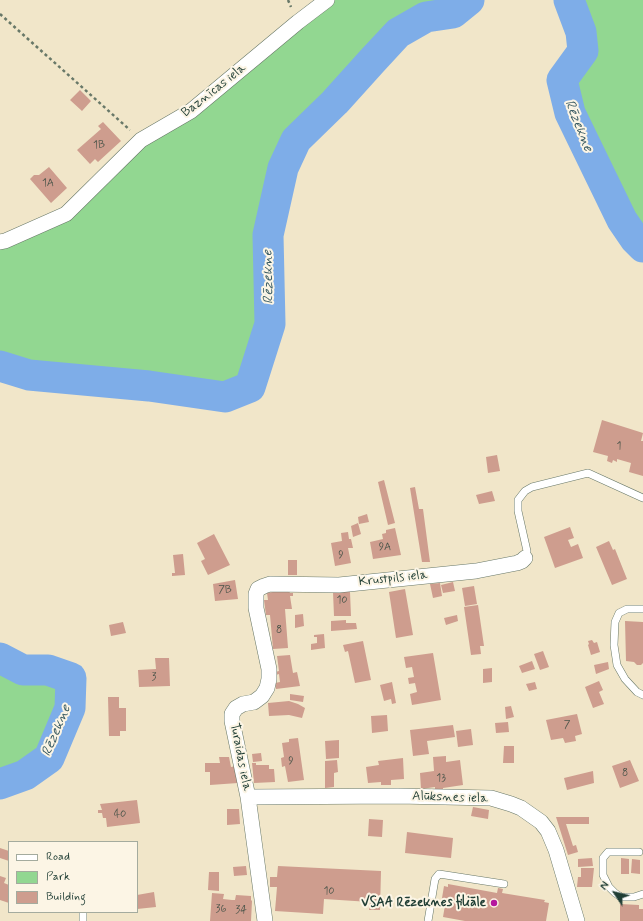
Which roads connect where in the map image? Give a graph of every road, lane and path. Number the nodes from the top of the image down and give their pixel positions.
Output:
1 (327, 0) edge
2 (0, 14) edge
3 (141, 140) junction
4 (0, 242) edge
5 (643, 498) edge
6 (525, 558) joint
7 (258, 589) joint
8 (643, 609) edge
9 (643, 695) edge
10 (248, 797) junction
11 (639, 852) dead end
12 (504, 884) dead end
13 (643, 894) edge
14 (265, 921) edge
15 (428, 921) edge
16 (577, 921) edge

1 - 3 street, Baznīcas iela
2 - 3 path
3 - 4 street, Baznīcas iela
5 - 6 lane
6 - 7 street, Krustpils iela
7 - 10 street, Turaidas iela
8 - 9 lane
10 - 14 street, Turaidas iela
10 - 16 street, Alūksnes iela
11 - 13 lane
12 - 15 lane

